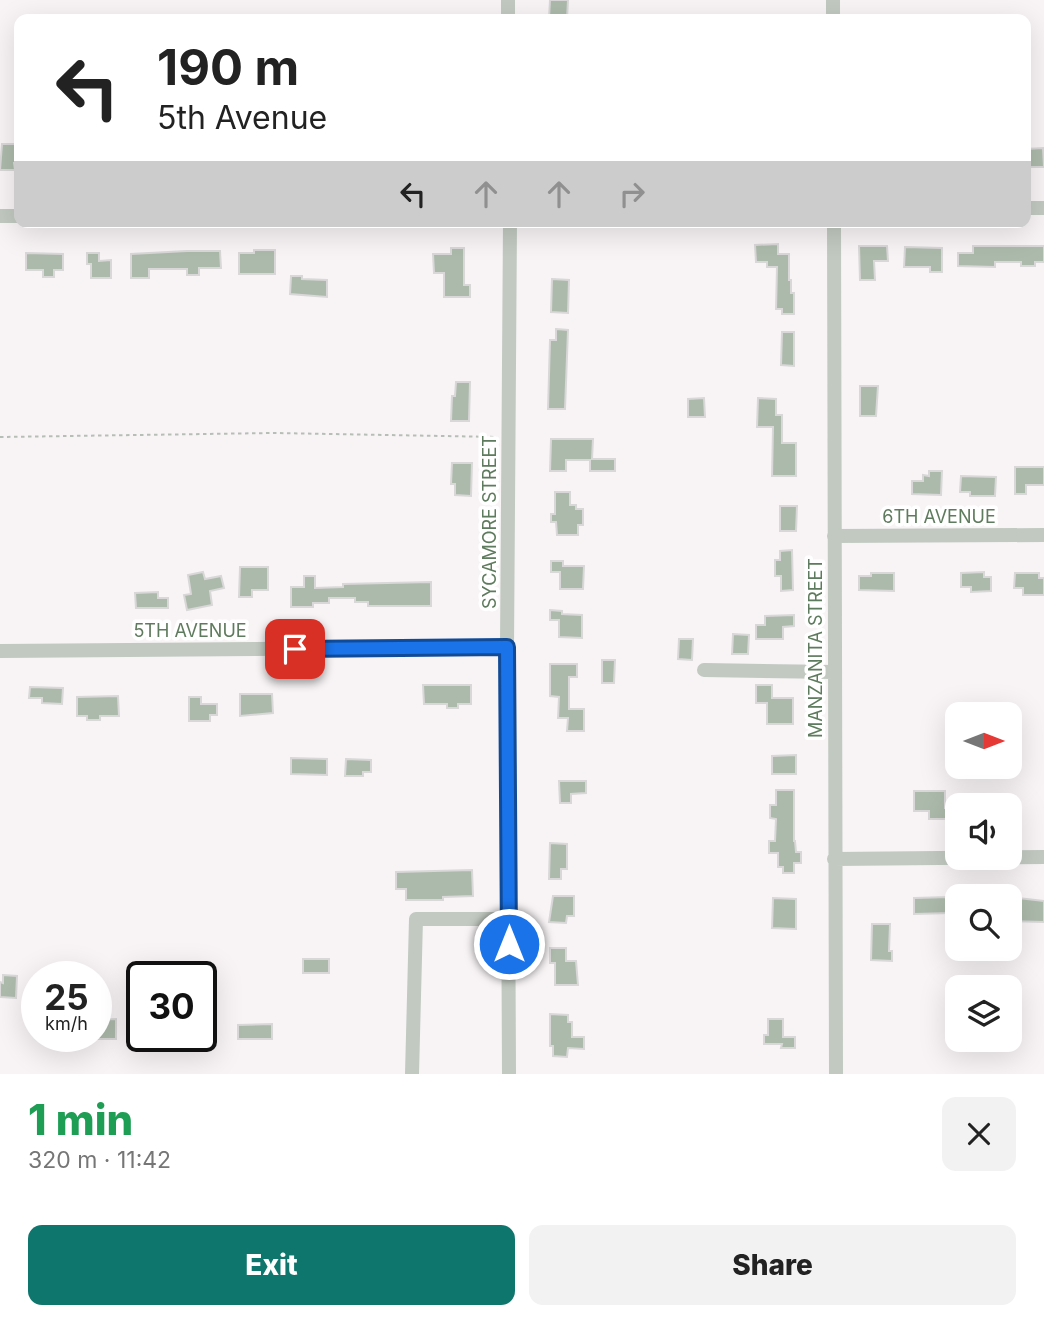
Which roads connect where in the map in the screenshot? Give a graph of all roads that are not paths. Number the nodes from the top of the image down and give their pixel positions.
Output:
1 (510, 228) edge
2 (834, 228) edge
3 (1044, 535) edge
4 (834, 536) junction
5 (507, 647) junction
6 (0, 651) edge
7 (704, 670) dead end
8 (834, 672) junction
9 (1044, 857) edge
10 (834, 859) junction
11 (509, 919) junction
12 (412, 1074) edge
13 (509, 1074) edge
14 (836, 1074) edge

1 - 5 street, SYCAMORE STREET
2 - 4 street, MANZANITA STREET
3 - 4 street, 6TH AVENUE
4 - 8 street, MANZANITA STREET
5 - 6 street, 5TH AVENUE
5 - 11 street, SYCAMORE STREET
7 - 8 street
8 - 10 street, MANZANITA STREET
9 - 10 street
10 - 14 street, MANZANITA STREET
11 - 12 street
11 - 13 street, SYCAMORE STREET

